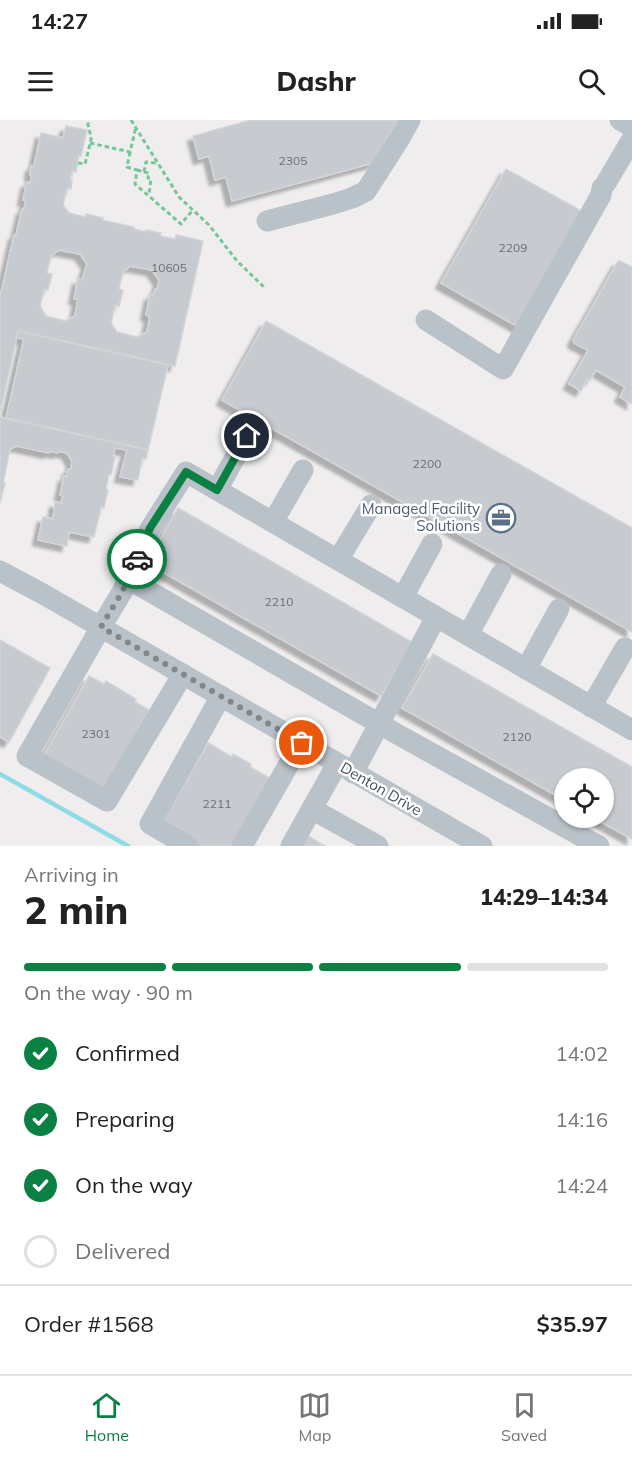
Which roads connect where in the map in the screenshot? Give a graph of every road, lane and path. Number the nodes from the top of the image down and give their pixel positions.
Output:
1 (87, 120) edge
2 (132, 120) edge
3 (410, 120) edge
4 (620, 120) edge
5 (136, 127) junction
6 (632, 127) edge
7 (632, 139) edge
8 (90, 143) junction
9 (130, 152) junction
10 (156, 159) junction
11 (78, 163) dead end
12 (137, 170) junction
13 (144, 172) junction
14 (149, 196) junction
15 (192, 211) junction
16 (267, 221) dead end
17 (265, 288) dead end
18 (426, 320) dead end
19 (247, 436) dead end
20 (303, 470) dead end
21 (217, 490) junction
22 (370, 505) dead end
23 (273, 522) junction
24 (432, 544) dead end
25 (338, 560) junction
26 (0, 571) edge
27 (501, 574) dead end
28 (128, 579) junction
29 (403, 597) junction
30 (560, 609) dead end
31 (436, 616) junction
32 (101, 627) junction
33 (468, 635) junction
34 (625, 648) dead end
35 (526, 669) junction
36 (183, 674) junction
37 (221, 696) junction
38 (591, 707) junction
39 (379, 724) junction
40 (632, 730) edge
41 (302, 743) junction
42 (345, 768) junction
43 (312, 809) junction
44 (473, 844) edge
45 (188, 846) edge
46 (242, 846) edge
47 (291, 846) edge
48 (378, 846) edge
49 (599, 846) edge

1 - 8 path
2 - 5 path
3 - 16 street
4 - 6 street
5 - 9 path
5 - 10 path
7 - 18 street
8 - 9 path
8 - 11 path
9 - 12 path
10 - 13 path
10 - 15 path
12 - 13 path
12 - 14 path
13 - 14 path
14 - 15 path
15 - 17 path
19 - 21 street
20 - 23 street
21 - 23 street
21 - 28 street
22 - 25 street
23 - 25 street
24 - 29 street
25 - 29 street
26 - 32 street, Denton Drive
27 - 33 street
28 - 32 street
28 - 39 street
29 - 31 street
30 - 35 street
31 - 33 street
31 - 39 street
32 - 36 street, Denton Drive
32 - 36 street
33 - 35 street
34 - 38 street
35 - 38 street
36 - 37 street, Denton Drive
37 - 41 street, Denton Drive
37 - 45 street
38 - 40 street
39 - 42 street
39 - 49 street
41 - 42 street, Denton Drive
41 - 46 street
42 - 43 street
42 - 44 street, Denton Drive
43 - 47 street
43 - 48 street

